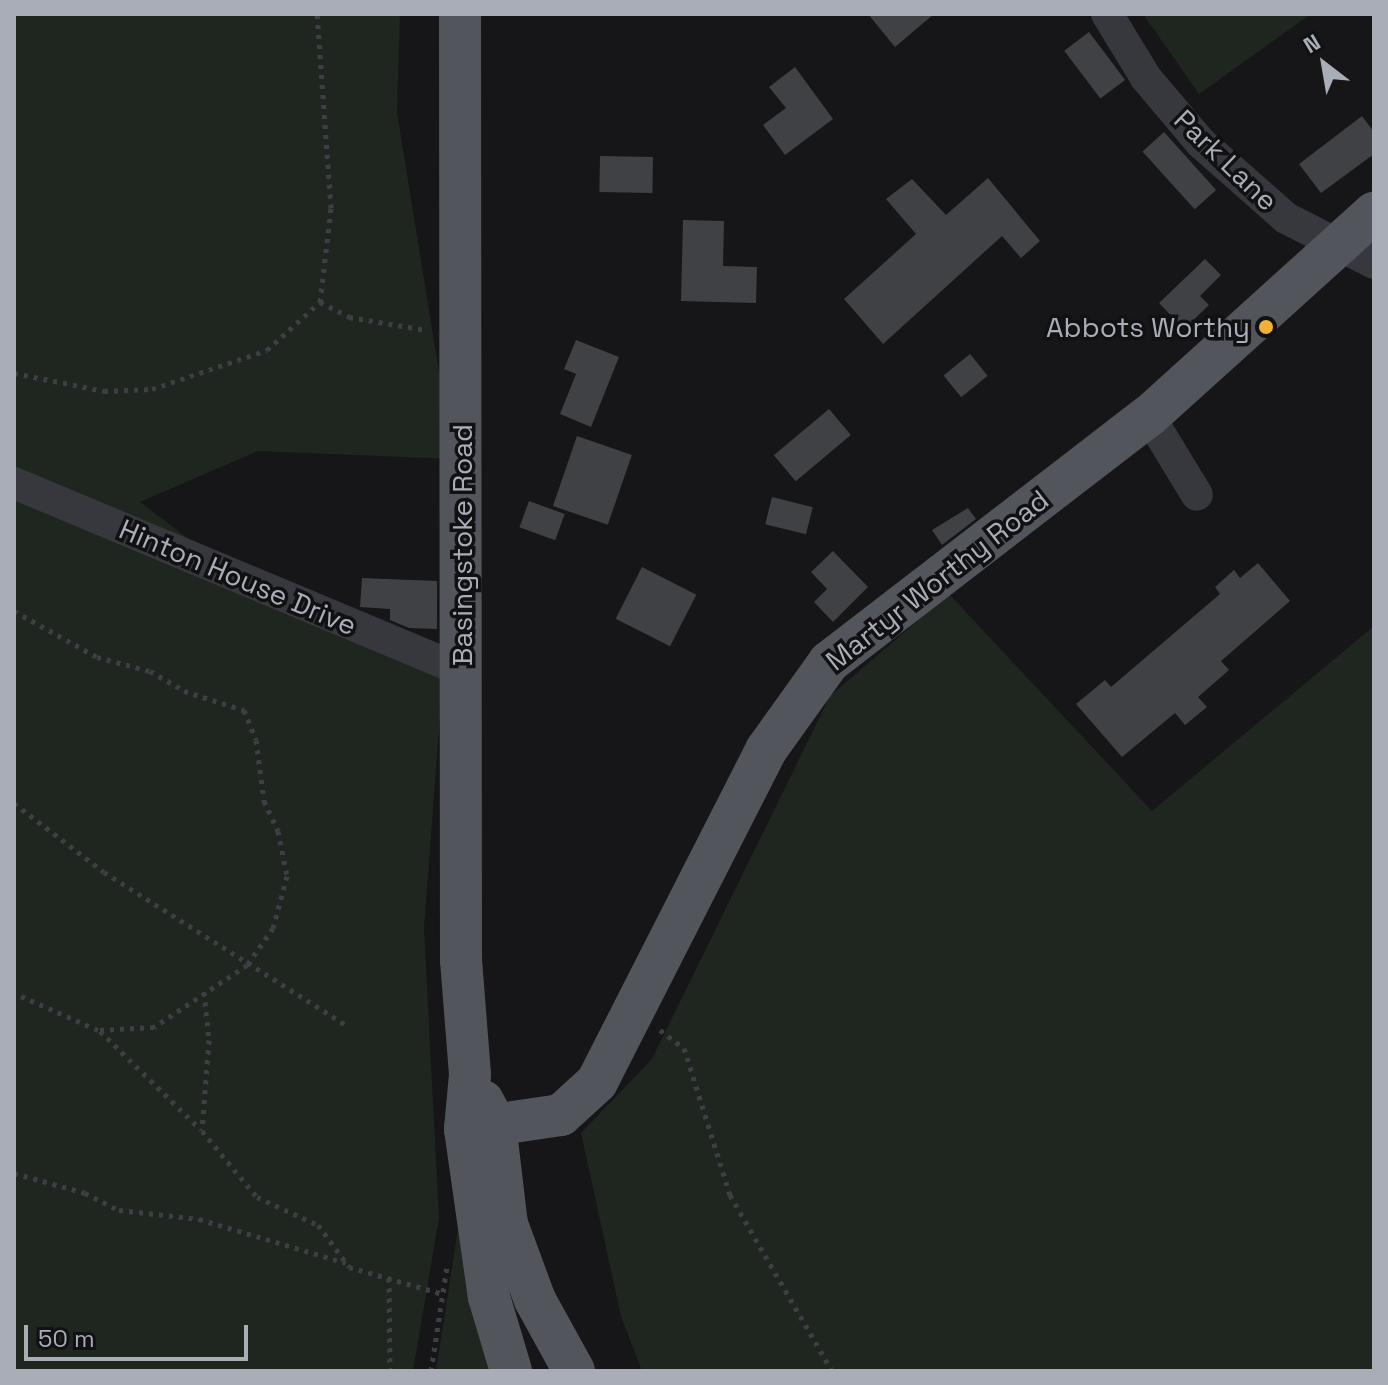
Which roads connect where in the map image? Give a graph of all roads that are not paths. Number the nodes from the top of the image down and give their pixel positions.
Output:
1 (460, 14) edge
2 (1107, 14) edge
3 (1374, 213) edge
4 (1355, 255) edge
5 (1149, 416) junction
6 (14, 483) edge
7 (1197, 495) dead end
8 (463, 671) junction
9 (480, 1126) junction
10 (535, 1300) junction
11 (511, 1371) edge
12 (544, 1371) edge
13 (574, 1371) edge

1 - 8 main road, Basingstoke Road
2 - 4 street, Park Lane
3 - 4 main road, Martyr Worthy Road
4 - 5 main road, Martyr Worthy Road
5 - 7 street
5 - 9 main road, Martyr Worthy Road
6 - 8 street, Hinton House Drive
8 - 9 main road, Basingstoke Road
9 - 10 main road, Basingstoke Road
9 - 11 main road, Basingstoke Road
10 - 12 main road
10 - 13 main road, Basingstoke Road

